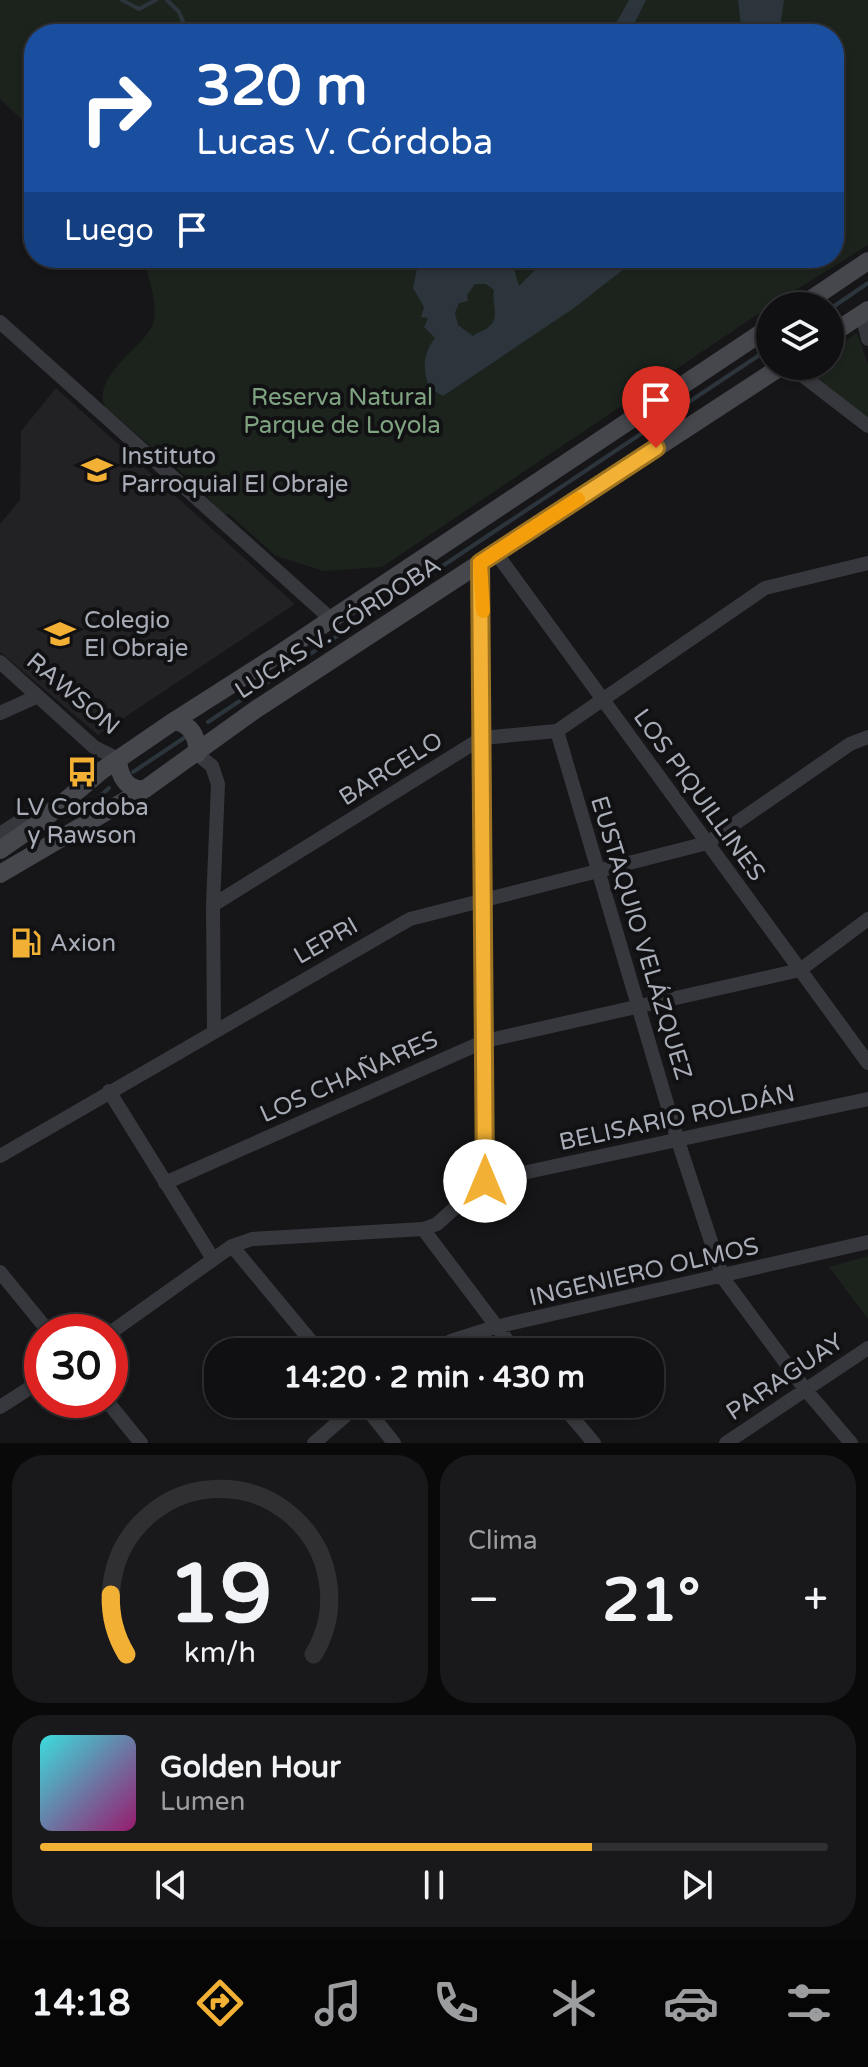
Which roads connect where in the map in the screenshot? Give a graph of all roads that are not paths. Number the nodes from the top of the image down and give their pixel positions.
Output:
1 (868, 261) edge
2 (822, 292) edge
3 (866, 312) edge
4 (0, 322) edge
5 (844, 326) edge
6 (756, 336) edge
7 (868, 339) edge
8 (761, 380) edge
9 (808, 380) edge
10 (868, 426) edge
11 (488, 558) junction
12 (868, 563) edge
13 (331, 619) junction
14 (0, 662) edge
15 (38, 696) junction
16 (602, 700) junction
17 (0, 713) edge
18 (174, 721) junction
19 (557, 731) junction
20 (868, 737) edge
21 (482, 738) junction
22 (197, 754) junction
23 (118, 759) junction
24 (145, 789) junction
25 (52, 810) junction
26 (0, 835) edge
27 (707, 843) junction
28 (0, 850) edge
29 (598, 871) junction
30 (0, 874) edge
31 (485, 900) junction
32 (213, 905) junction
33 (868, 919) edge
34 (800, 970) junction
35 (638, 1005) junction
36 (214, 1030) junction
37 (485, 1041) junction
38 (868, 1063) edge
39 (109, 1091) junction
40 (868, 1099) edge
41 (678, 1141) junction
42 (0, 1156) edge
43 (485, 1181) junction
44 (165, 1183) junction
45 (423, 1229) junction
46 (868, 1242) edge
47 (232, 1246) junction
48 (213, 1259) junction
49 (0, 1272) edge
50 (723, 1278) junction
51 (34, 1314) edge
52 (128, 1320) edge
53 (495, 1327) junction
54 (308, 1338) edge
55 (460, 1338) edge
56 (504, 1338) edge
57 (868, 1348) edge
58 (805, 1389) junction
59 (24, 1392) edge
60 (0, 1407) edge
61 (121, 1418) edge
62 (344, 1418) edge
63 (373, 1418) edge
64 (573, 1418) edge
65 (141, 1443) edge
66 (314, 1443) edge
67 (394, 1443) edge
68 (594, 1443) edge
69 (726, 1443) edge
70 (851, 1443) edge

1 - 2 main road
3 - 5 main road
3 - 7 street
4 - 13 street
6 - 13 main road, LUCAS V. CÓRDOBA
8 - 11 main road, LUCAS V. CÓRDOBA
9 - 10 street
11 - 16 street, LOS PIQUILLINES
11 - 21 street
11 - 22 main road, LUCAS V. CÓRDOBA
12 - 16 street, BARCELO
13 - 18 main road, LUCAS V. CÓRDOBA
14 - 15 street, RAWSON
15 - 17 street
15 - 23 street, RAWSON
16 - 19 street, BARCELO
16 - 27 street, LOS PIQUILLINES
18 - 22 main road
18 - 23 main road, LUCAS V. CÓRDOBA
19 - 21 street, BARCELO
19 - 29 street, EUSTAQUIO VELÁZQUEZ
20 - 27 street
21 - 31 street
21 - 32 street, BARCELO
22 - 24 main road, LUCAS V. CÓRDOBA
22 - 32 street
23 - 24 main road
23 - 25 main road, LUCAS V. CÓRDOBA
24 - 30 main road, LUCAS V. CÓRDOBA
25 - 26 street, LUCAS V. CÓRDOBA
25 - 28 main road, LUCAS V. CÓRDOBA
27 - 29 street, LEPRI
27 - 34 street, LOS PIQUILLINES
29 - 31 street, LEPRI
29 - 35 street, EUSTAQUIO VELÁZQUEZ
31 - 36 street, LEPRI
31 - 37 street
32 - 36 street
33 - 34 street, LOS CHAÑARES
34 - 35 street, LOS CHAÑARES
34 - 38 street, LOS PIQUILLINES
35 - 37 street, LOS CHAÑARES
35 - 41 street, EUSTAQUIO VELÁZQUEZ
36 - 39 street, LEPRI
37 - 43 street
37 - 44 street, LOS CHAÑARES
39 - 42 street, LEPRI
39 - 44 street
40 - 41 street, BELISARIO ROLDÁN
41 - 43 street, BELISARIO ROLDÁN
41 - 50 street, EUSTAQUIO VELÁZQUEZ
43 - 45 street
44 - 48 street
45 - 47 street
45 - 53 street
46 - 50 street, INGENIERO OLMOS
47 - 48 street
47 - 54 street
48 - 52 street
49 - 51 street
50 - 53 street, INGENIERO OLMOS
50 - 58 street, EUSTAQUIO VELÁZQUEZ
53 - 55 street, INGENIERO OLMOS
53 - 56 street
57 - 58 street, PARAGUAY
58 - 69 street, PARAGUAY
58 - 70 street, EUSTAQUIO VELÁZQUEZ
59 - 60 street
61 - 65 street
62 - 66 street
63 - 67 street
64 - 68 street

